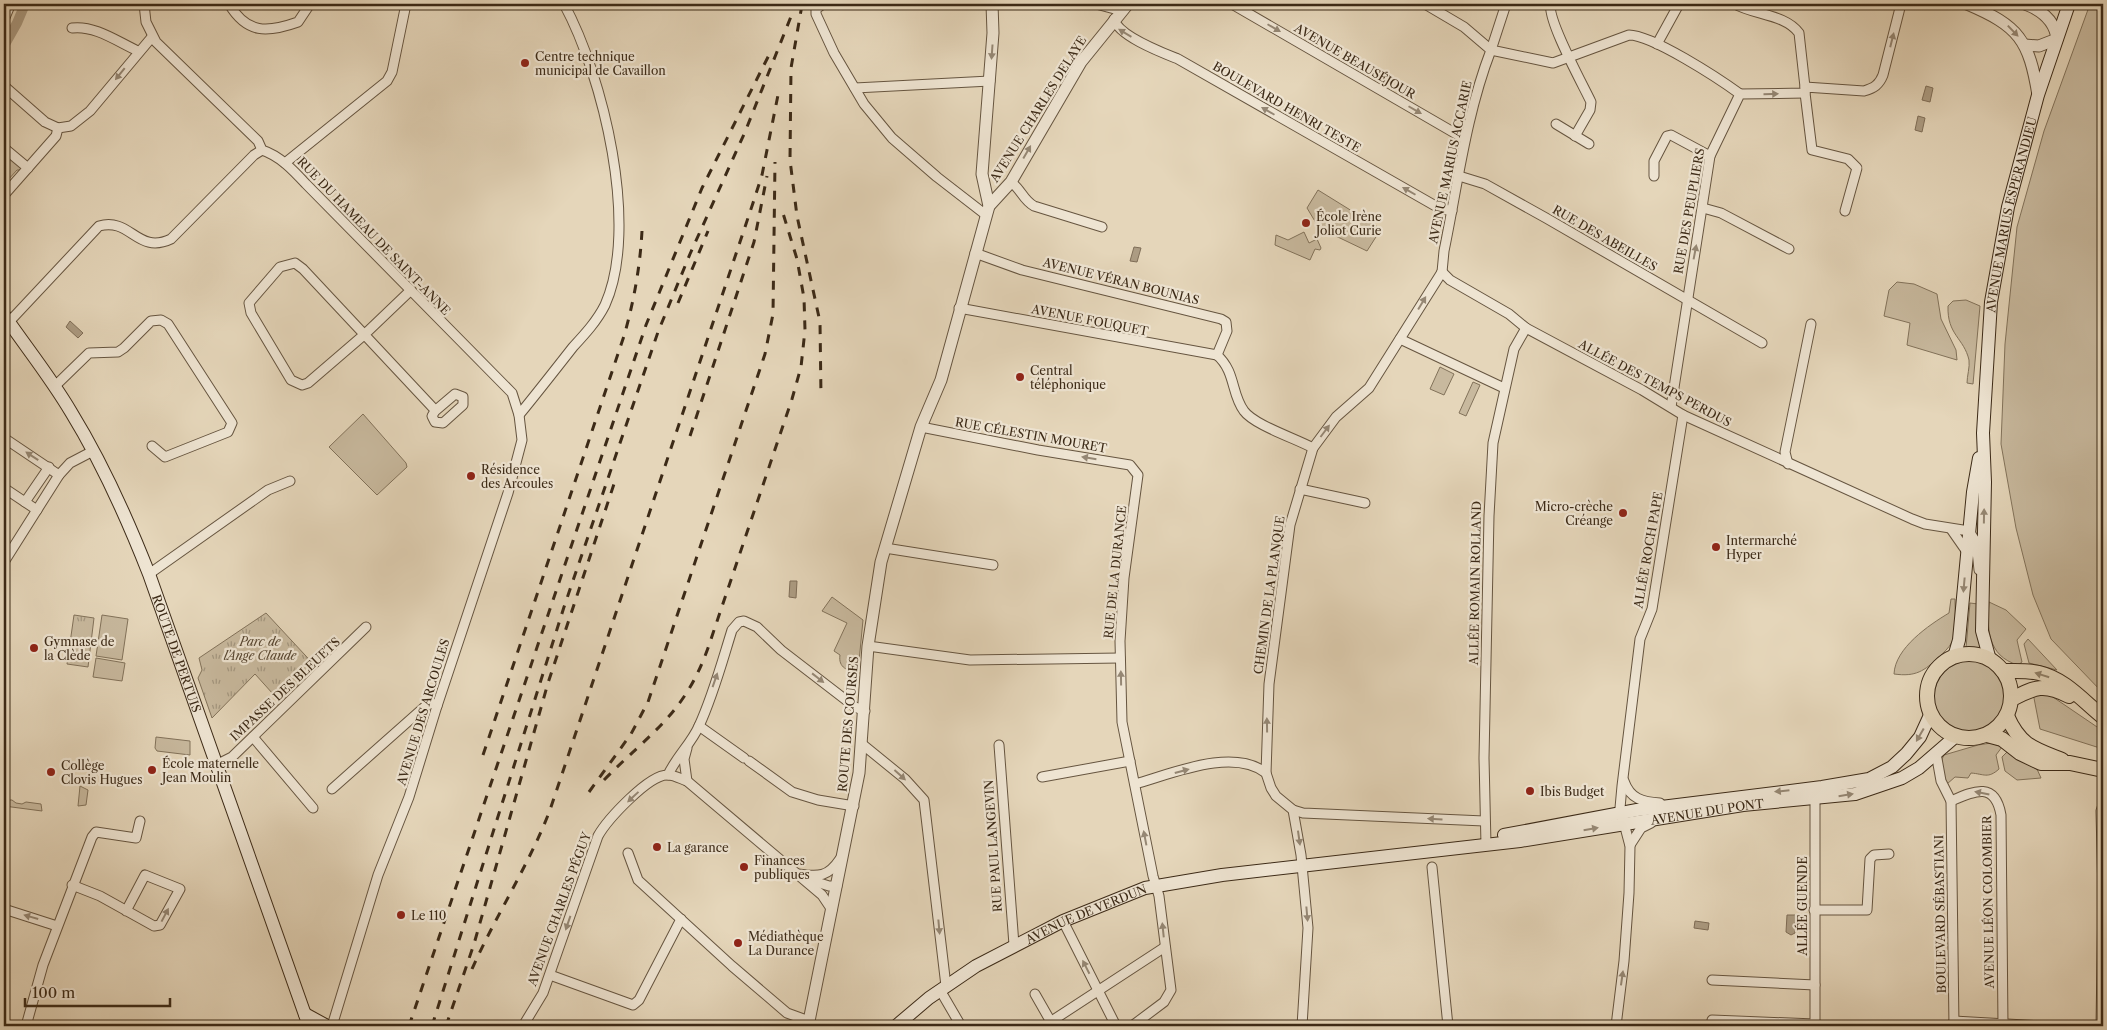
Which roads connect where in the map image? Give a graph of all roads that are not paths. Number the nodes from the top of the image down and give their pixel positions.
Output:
1 (8, 4) edge
2 (144, 4) edge
3 (229, 4) edge
4 (310, 4) edge
5 (406, 4) edge
6 (564, 4) edge
7 (823, 4) edge
8 (992, 4) edge
9 (1096, 4) edge
10 (1232, 4) edge
11 (1425, 4) edge
12 (1506, 4) edge
13 (1551, 4) edge
14 (1679, 4) edge
15 (1735, 4) edge
16 (1901, 4) edge
17 (1967, 4) edge
18 (2025, 4) edge
19 (2069, 4) edge
20 (1438, 7) edge
21 (1121, 11) edge
22 (4, 20) edge
23 (72, 28) dead end
24 (152, 37) junction
25 (2057, 39) junction
26 (1657, 44) junction
27 (2025, 45) junction
28 (1492, 50) junction
29 (138, 51) junction
30 (1570, 58) junction
31 (990, 81) junction
32 (4, 86) edge
33 (855, 88) junction
34 (1805, 90) junction
35 (1740, 94) junction
36 (2038, 95) junction
37 (1556, 124) dead end
38 (58, 128) junction
39 (1575, 136) junction
40 (1466, 139) junction
41 (1589, 144) dead end
42 (4, 148) edge
43 (262, 150) junction
44 (1710, 156) junction
45 (285, 163) junction
46 (28, 168) junction
47 (1459, 176) junction
48 (1654, 176) dead end
49 (985, 185) junction
50 (1008, 186) junction
51 (4, 195) edge
52 (1703, 208) junction
53 (988, 210) junction
54 (1452, 211) junction
55 (1845, 211) dead end
56 (1102, 227) dead end
57 (1789, 249) dead end
58 (975, 253) junction
59 (1442, 272) junction
60 (411, 290) junction
61 (1686, 300) junction
62 (959, 308) junction
63 (6, 318) edge
64 (1811, 324) dead end
65 (1526, 328) junction
66 (364, 334) junction
67 (1400, 339) junction
68 (1762, 343) dead end
69 (1217, 355) junction
70 (55, 386) junction
71 (1504, 388) junction
72 (1671, 407) junction
73 (435, 410) dead end
74 (1683, 415) junction
75 (519, 416) junction
76 (922, 426) junction
77 (1983, 433) junction
78 (4, 438) edge
79 (152, 446) dead end
80 (1313, 448) junction
81 (93, 451) junction
82 (1788, 464) junction
83 (49, 467) junction
84 (1135, 469) joint
85 (59, 475) junction
86 (290, 481) dead end
87 (4, 488) edge
88 (1300, 489) junction
89 (25, 502) junction
90 (1365, 502) dead end
91 (37, 510) junction
92 (1960, 529) junction
93 (885, 548) junction
94 (1967, 552) junction
95 (4, 562) edge
96 (993, 566) dead end
97 (149, 574) junction
98 (1982, 583) junction
99 (366, 627) dead end
100 (868, 646) junction
101 (1954, 657) junction
102 (1120, 658) junction
103 (1990, 660) junction
104 (2003, 670) junction
105 (2012, 700) junction
106 (437, 706) junction
107 (865, 711) junction
108 (1931, 714) junction
109 (2100, 714) edge
110 (2007, 716) junction
111 (700, 726) junction
112 (1987, 735) junction
113 (1956, 736) junction
114 (253, 737) junction
115 (862, 744) junction
116 (999, 745) dead end
117 (688, 746) junction
118 (1936, 753) junction
119 (1130, 761) junction
120 (2070, 763) junction
121 (216, 765) junction
122 (2103, 770) edge
123 (1266, 773) junction
124 (668, 775) junction
125 (1042, 777) dead end
126 (1623, 778) junction
127 (687, 781) junction
128 (1135, 784) junction
129 (1822, 787) junction
130 (332, 789) dead end
131 (1951, 801) junction
132 (1683, 803) junction
133 (1815, 803) junction
134 (2103, 805) edge
135 (854, 806) junction
136 (313, 808) dead end
137 (1293, 810) junction
138 (1624, 817) junction
139 (1661, 818) junction
140 (140, 821) dead end
141 (1484, 821) junction
142 (1485, 842) junction
143 (1630, 846) junction
144 (844, 852) junction
145 (628, 853) dead end
146 (1889, 854) dead end
147 (1302, 866) junction
148 (1432, 867) dead end
149 (801, 877) junction
150 (72, 885) junction
151 (838, 886) junction
152 (1156, 886) junction
153 (2103, 896) edge
154 (4, 909) edge
155 (832, 910) junction
156 (1814, 910) junction
157 (126, 911) junction
158 (681, 920) junction
159 (1063, 921) junction
160 (57, 926) junction
161 (2103, 937) edge
162 (1014, 945) junction
163 (1165, 947) junction
164 (550, 975) junction
165 (1712, 980) dead end
166 (1815, 985) junction
167 (943, 988) junction
168 (1098, 992) junction
169 (1035, 994) dead end
170 (1712, 1020) dead end
171 (808, 1023) edge
172 (1048, 1024) edge
173 (1954, 1024) edge
174 (2002, 1024) edge
175 (320, 1025) edge
176 (1815, 1025) edge
177 (26, 1026) edge
178 (523, 1026) edge
179 (896, 1026) edge
180 (961, 1026) edge
181 (1116, 1026) edge
182 (1132, 1026) edge
183 (1302, 1026) edge
184 (1448, 1026) edge
185 (1616, 1026) edge
186 (2041, 1026) edge
187 (2101, 1026) edge

1 - 22 street
2 - 24 street
3 - 4 street
5 - 45 street
6 - 75 street
7 - 33 street
8 -> 31 street
9 - 21 street
10 -> 40 street, AVENUE BEAUSÉJOUR
11 - 20 street
12 - 28 street, AVENUE MARIUS ACCARIE
13 - 30 street
14 - 26 street
15 - 34 street
34 -> 16 street
17 -> 27 street
18 - 25 street
19 - 25 main road, AVENUE MARIUS ESPERANDIEU
20 - 28 street
50 -> 21 street, AVENUE CHARLES DELAYE
54 -> 21 street, BOULEVARD HENRI TESTE
23 - 29 street
24 - 29 street
24 - 43 street, RUE DU HAMEAU DE SAINT-ANNE
25 - 27 street
25 - 36 main road, AVENUE MARIUS ESPERANDIEU
26 - 30 street
26 - 35 street
27 - 36 street
28 - 30 street
28 - 40 street, AVENUE MARIUS ACCARIE
29 -> 38 street
30 - 39 street
31 - 33 street
31 - 49 street
32 - 38 street
33 - 53 street
35 -> 34 street
34 - 55 street
35 - 44 street, RUE DES PEUPLIERS
36 - 77 main road, AVENUE MARIUS ESPERANDIEU
37 - 39 street
38 - 46 street
39 - 41 street
40 - 47 street, AVENUE MARIUS ACCARIE
42 - 46 street
43 - 45 street, RUE DU HAMEAU DE SAINT-ANNE
43 - 63 street
44 - 48 street
44 - 52 street, RUE DES PEUPLIERS
45 - 60 street, RUE DU HAMEAU DE SAINT-ANNE
46 - 51 street
47 - 54 street, AVENUE MARIUS ACCARIE
47 - 61 street, RUE DES ABEILLES
49 - 50 street
49 - 53 street
50 - 53 street, AVENUE CHARLES DELAYE
50 - 56 street
52 - 57 street
61 -> 52 street, RUE DES PEUPLIERS
53 - 58 street, ROUTE DES COURSES
54 - 59 street, AVENUE MARIUS ACCARIE
58 - 62 street, ROUTE DES COURSES
58 - 69 street, AVENUE VÉRAN BOUNIAS
59 - 65 street, ALLÉE DES TEMPS PERDUS
67 -> 59 street, CHEMIN DE LA PLANQUE
60 - 66 street
60 - 75 street, RUE DU HAMEAU DE SAINT-ANNE
61 - 68 street, RUE DES ABEILLES
61 - 72 street, RUE DES PEUPLIERS
62 - 69 street, AVENUE FOUQUET
62 - 76 street, ROUTE DES COURSES
63 - 70 main road, ROUTE DE PERTUIS
64 - 82 street
65 - 71 street, ALLÉE ROMAIN ROLLAND
65 - 72 street, ALLÉE DES TEMPS PERDUS
66 - 66 street
66 - 73 street
67 - 71 street
80 -> 67 street, CHEMIN DE LA PLANQUE
69 - 80 street
70 - 79 street
70 - 81 main road, ROUTE DE PERTUIS
71 - 141 street, ALLÉE ROMAIN ROLLAND
72 - 74 street, ALLÉE DES TEMPS PERDUS
74 - 82 street, ALLÉE DES TEMPS PERDUS
74 - 126 street, ALLÉE ROCH PAPE
75 - 106 street, AVENUE DES ARCOULES
84 -> 76 street, RUE CÉLESTIN MOURET
76 - 93 street, ROUTE DES COURSES
77 - 92 main road, AVENUE MARIUS ESPERANDIEU
98 -> 77 main road, AVENUE MARIUS ESPERANDIEU
83 -> 78 street
80 - 88 street, CHEMIN DE LA PLANQUE
81 - 85 street
81 - 97 main road, ROUTE DE PERTUIS
82 - 92 street, ALLÉE DES TEMPS PERDUS
83 - 85 street
83 - 89 street
84 - 102 street, RUE DE LA DURANCE
85 - 91 street
86 - 97 street
87 - 89 street
88 - 90 street
123 -> 88 street, CHEMIN DE LA PLANQUE
89 - 91 street
91 - 95 street
92 - 94 main road, AVENUE MARIUS ESPERANDIEU
92 - 94 street
92 - 98 street
93 - 96 street
93 - 100 street, ROUTE DES COURSES
94 -> 101 main road, AVENUE MARIUS ESPERANDIEU
97 - 121 main road, ROUTE DE PERTUIS
98 - 103 main road, AVENUE MARIUS ESPERANDIEU
99 - 114 street, IMPASSE DES BLEUETS
100 - 102 street
100 - 107 street, ROUTE DES COURSES
101 - 103 main road
101 - 108 main road
119 -> 102 street, RUE DE LA DURANCE
103 - 104 main road
104 - 105 main road
109 -> 104 main road
105 - 109 main road
105 - 110 main road
106 - 130 street
106 - 175 street, AVENUE DES ARCOULES
111 -> 107 street
107 - 115 street, ROUTE DES COURSES
108 - 113 main road
108 -> 129 main road, AVENUE DU PONT
110 - 112 main road
110 - 120 main road
111 - 117 street
111 - 135 street
112 - 113 main road
112 - 120 main road
113 - 118 main road, AVENUE DU PONT
114 - 121 street, IMPASSE DES BLEUETS
114 - 136 street
115 - 135 street, ROUTE DES COURSES
115 -> 167 street
116 - 162 street, RUE PAUL LANGEVIN
117 - 124 street
117 - 127 street
118 - 131 street
133 -> 118 main road, AVENUE DU PONT
119 - 125 street
119 - 128 street, RUE DE LA DURANCE
120 - 122 main road
121 - 175 main road, ROUTE DE PERTUIS
128 -> 123 street
123 - 137 street, CHEMIN DE LA PLANQUE
124 - 127 street
124 -> 164 street, AVENUE CHARLES PÉGUY
126 - 132 street
126 - 138 street, ALLÉE ROCH PAPE
127 - 149 street
152 -> 128 street, RUE DE LA DURANCE
129 -> 132 main road, AVENUE DU PONT
129 - 133 street, ALLÉE GUENDE
131 - 173 street, BOULEVARD SÉBASTIANI
174 -> 131 street, AVENUE LÉON COLOMBIER
132 - 138 main road, AVENUE DU PONT
133 - 139 main road, AVENUE DU PONT
133 - 156 street, ALLÉE GUENDE
134 - 153 street
135 - 144 street, ROUTE DES COURSES
141 -> 137 street
137 -> 147 street
138 - 139 main road, AVENUE DU PONT
138 - 142 main road, AVENUE DU PONT
138 - 143 street, ALLÉE ROCH PAPE
139 - 143 street
140 - 150 street
141 - 142 street, ALLÉE ROMAIN ROLLAND
142 - 147 main road, AVENUE DU PONT
185 -> 143 street, ALLÉE ROCH PAPE
144 - 149 street
144 - 151 street, ROUTE DES COURSES
145 - 158 street
146 - 156 street
147 - 152 main road, AVENUE DE VERDUN
147 -> 183 street
148 - 184 street
149 - 151 street
149 - 155 street
150 - 157 street
150 - 160 street
151 - 155 street, ROUTE DES COURSES
152 - 159 main road, AVENUE DE VERDUN
163 -> 152 street, RUE DE LA DURANCE
153 - 161 street
160 -> 154 street
155 - 171 street, ROUTE DES COURSES
156 - 166 street, ALLÉE GUENDE
157 -> 157 street
158 - 164 street
158 - 171 street
159 - 162 main road, AVENUE DE VERDUN
168 -> 159 street
160 - 177 street
161 - 187 street
162 - 167 main road, AVENUE DE VERDUN
163 - 168 street
163 - 182 street, RUE DE LA DURANCE
164 - 178 street, AVENUE CHARLES PÉGUY
165 - 166 street
166 - 176 street, ALLÉE GUENDE
167 - 179 main road, AVENUE DE VERDUN
167 - 180 street
168 - 172 street
168 - 181 street
169 - 172 street
170 - 176 street
173 - 174 street
174 - 186 street

